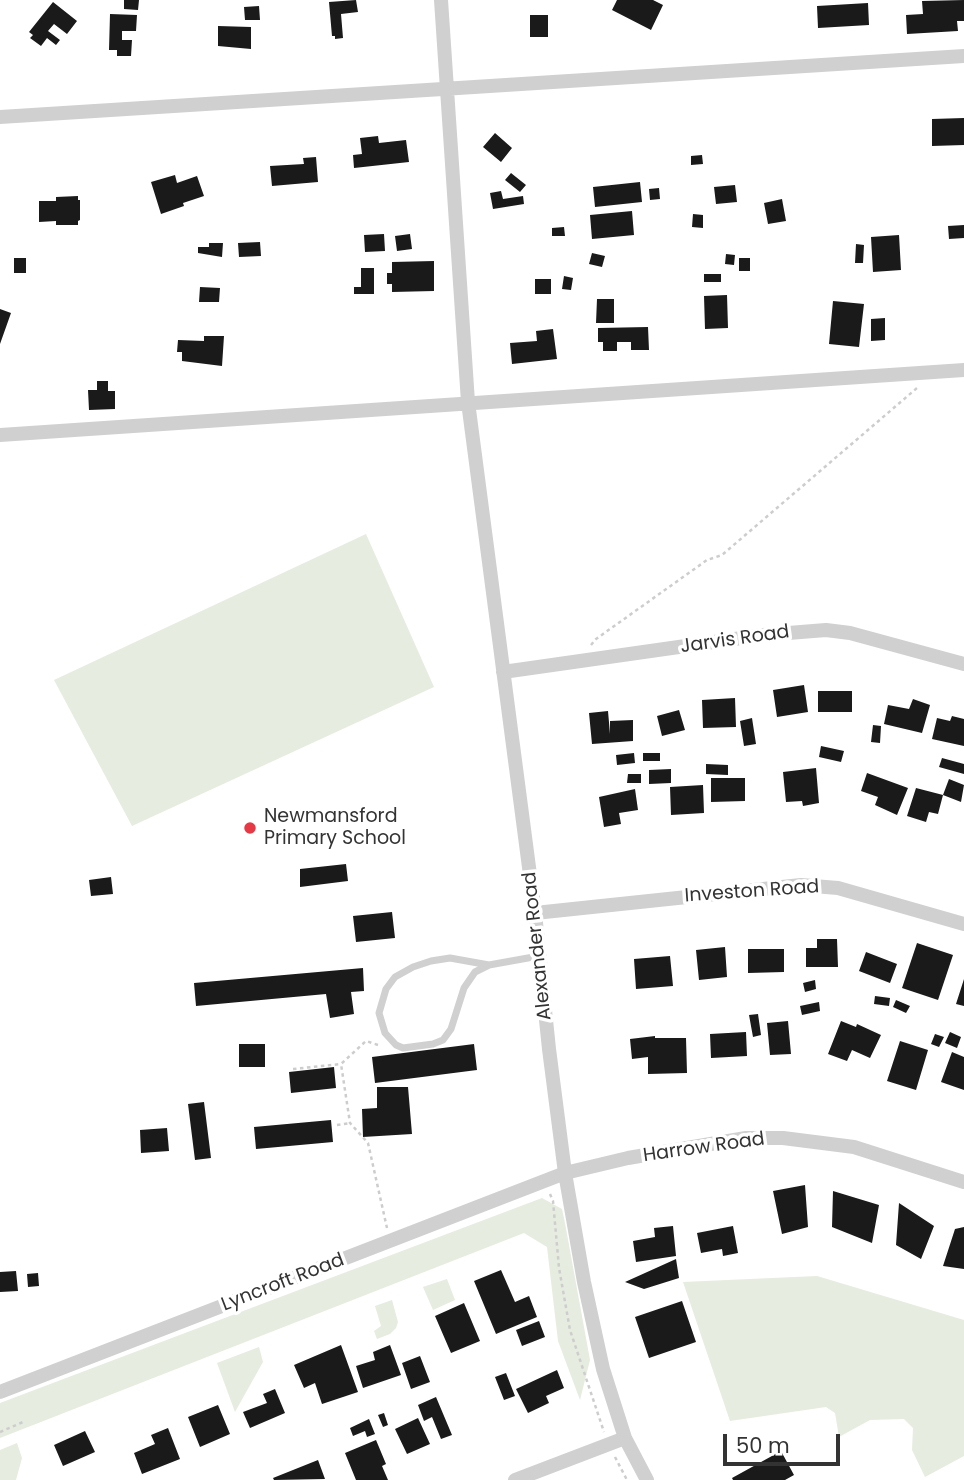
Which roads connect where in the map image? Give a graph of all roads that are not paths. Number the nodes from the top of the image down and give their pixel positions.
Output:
1 (441, 0) edge
2 (964, 56) edge
3 (447, 90) junction
4 (0, 117) edge
5 (964, 370) edge
6 (468, 402) junction
7 (0, 435) edge
8 (964, 664) edge
9 (503, 672) junction
10 (535, 913) junction
11 (964, 925) edge
12 (540, 956) junction
13 (489, 965) junction
14 (565, 1173) junction
15 (964, 1182) edge
16 (0, 1392) edge
17 (625, 1438) junction
18 (515, 1480) edge
19 (647, 1480) edge

1 - 3 street, Alexander Road
2 - 3 street
3 - 4 street
3 - 6 street, Alexander Road
5 - 6 street
6 - 7 street
6 - 9 street, Alexander Road
8 - 9 street, Jarvis Road
9 - 10 street, Alexander Road
10 - 11 street, Investon Road
10 - 12 street, Alexander Road
12 - 13 lane
12 - 14 street, Alexander Road
13 - 13 lane
14 - 15 street, Harrow Road
14 - 16 street, Lyncroft Road
14 - 17 street, Alexander Road
17 - 18 street
17 - 19 street, Alexander Road

